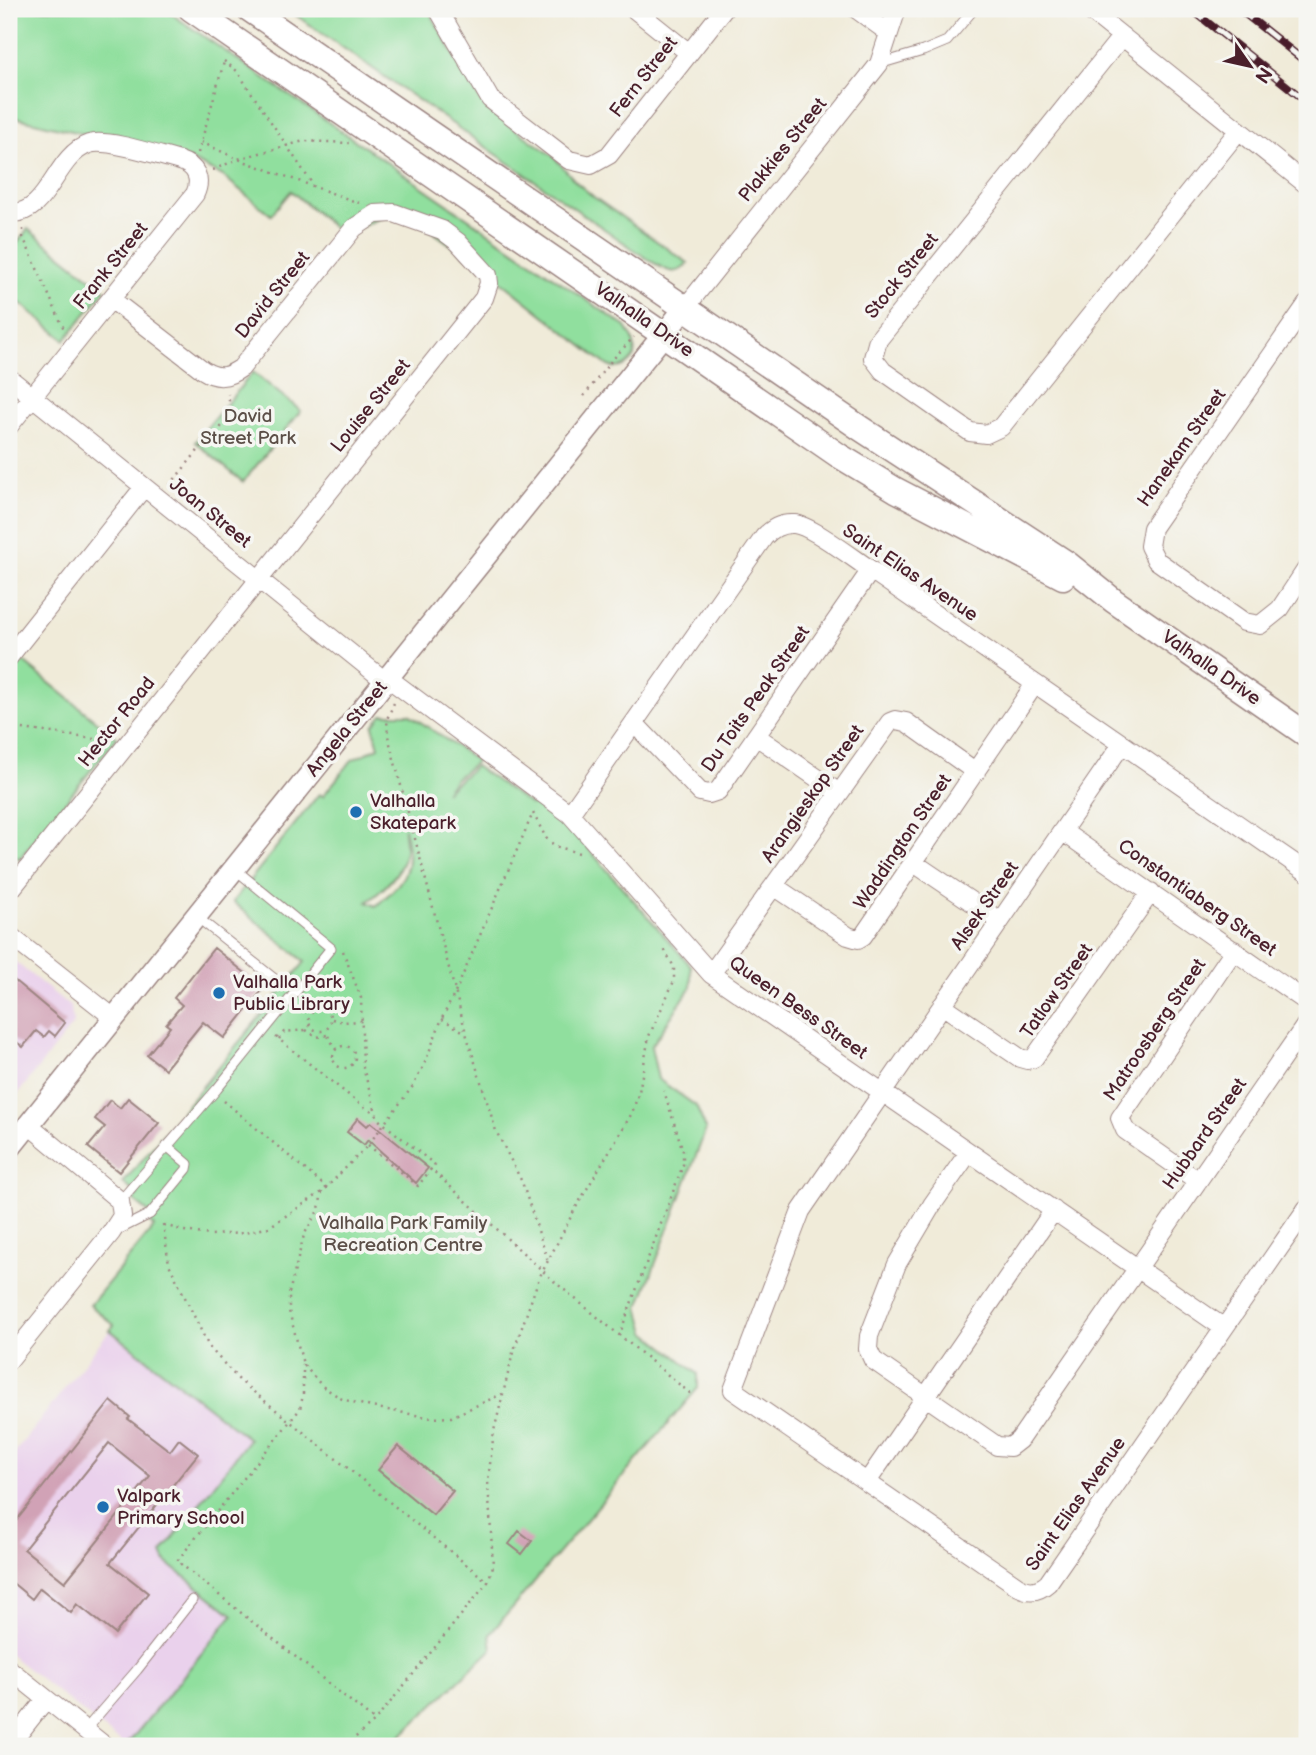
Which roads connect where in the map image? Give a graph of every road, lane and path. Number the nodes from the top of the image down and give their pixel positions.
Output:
1 (191, 9) edge
2 (249, 9) edge
3 (438, 9) edge
4 (634, 9) edge
5 (724, 9) edge
6 (856, 9) edge
7 (897, 9) edge
8 (974, 9) edge
9 (1088, 9) edge
10 (889, 33) junction
11 (1122, 36) junction
12 (689, 53) junction
13 (879, 64) junction
14 (1239, 130) junction
15 (201, 142) junction
16 (351, 143) dead end
17 (287, 146) junction
18 (238, 159) junction
19 (191, 169) junction
20 (313, 185) junction
21 (1307, 185) edge
22 (16, 213) edge
23 (375, 215) junction
24 (111, 299) junction
25 (1307, 304) edge
26 (685, 308) junction
27 (665, 334) junction
28 (636, 335) dead end
29 (71, 348) junction
30 (225, 377) junction
31 (9, 378) edge
32 (584, 396) dead end
33 (32, 397) junction
34 (9, 426) edge
35 (151, 493) junction
36 (1307, 568) edge
37 (871, 570) junction
38 (259, 579) junction
39 (1114, 601) junction
40 (9, 657) edge
41 (386, 680) junction
42 (1035, 684) junction
43 (394, 702) dead end
44 (634, 723) junction
45 (9, 727) edge
46 (1307, 735) edge
47 (756, 736) junction
48 (1122, 744) junction
49 (121, 750) junction
50 (976, 772) junction
51 (839, 793) junction
52 (570, 814) junction
53 (1062, 831) junction
54 (583, 854) dead end
55 (914, 863) junction
56 (234, 868) junction
57 (1307, 872) edge
58 (774, 886) junction
59 (9, 892) edge
60 (1151, 892) junction
61 (196, 916) junction
62 (1000, 921) junction
63 (9, 935) edge
64 (662, 945) dead end
65 (331, 947) junction
66 (1234, 950) junction
67 (711, 974) junction
68 (276, 980) dead end
69 (455, 993) junction
70 (1307, 1002) edge
71 (942, 1005) junction
72 (114, 1018) junction
73 (332, 1019) junction
74 (442, 1019) junction
75 (362, 1021) junction
76 (1307, 1023) edge
77 (310, 1025) junction
78 (265, 1029) junction
79 (306, 1030) junction
80 (326, 1030) junction
81 (466, 1033) junction
82 (327, 1035) junction
83 (279, 1039) junction
84 (336, 1049) junction
85 (355, 1062) junction
86 (363, 1065) junction
87 (216, 1089) junction
88 (664, 1091) dead end
89 (883, 1092) junction
90 (374, 1112) junction
91 (29, 1125) junction
92 (368, 1145) junction
93 (167, 1146) junction
94 (9, 1149) edge
95 (970, 1152) junction
96 (431, 1169) junction
97 (1198, 1181) junction
98 (327, 1188) junction
99 (322, 1192) junction
100 (120, 1201) junction
101 (1307, 1208) edge
102 (1054, 1210) junction
103 (152, 1211) junction
104 (164, 1225) junction
105 (111, 1233) junction
106 (548, 1261) junction
107 (1138, 1268) junction
108 (543, 1270) junction
109 (1224, 1328) junction
110 (619, 1336) junction
111 (9, 1360) edge
112 (303, 1364) junction
113 (733, 1391) joint
114 (502, 1394) junction
115 (691, 1394) dead end
116 (926, 1397) junction
117 (291, 1421) junction
118 (867, 1482) junction
119 (488, 1582) junction
120 (192, 1600) dead end
121 (9, 1669) edge
122 (46, 1699) junction
123 (375, 1721) junction
124 (85, 1730) junction
125 (9, 1746) edge
126 (104, 1746) edge
127 (345, 1746) edge

1 - 27 main road, Valhalla Drive
2 - 26 main road, Valhalla Drive
3 - 12 street, Fern Street
4 - 12 street
5 - 12 street, Fern Street
6 - 10 street
7 - 10 street, Plakkies Street
8 - 13 lane
9 - 11 street
10 - 13 street, Plakkies Street
11 - 14 street
11 - 14 street, Stock Street
13 - 26 street, Plakkies Street
14 - 21 street
15 - 17 path
15 - 18 path
15 - 19 path
16 - 17 path
17 - 18 path
17 - 20 path
18 - 19 path
18 - 20 path
19 - 22 street
19 - 24 street, Frank Street
20 - 23 path
22 - 29 path
23 - 30 street, David Street
23 - 38 street, Louise Street
24 - 29 street, Frank Street
24 - 30 street
25 - 36 street, Hanekam Street
26 - 27 street, Angela Street
26 - 39 main road, Valhalla Drive
27 - 39 main road, Valhalla Drive
27 - 41 street, Angela Street
28 - 32 path
29 - 33 street, Frank Street
30 - 35 path
31 - 33 street, Joan Street
33 - 34 street, Frank Street
33 - 35 street, Joan Street
35 - 38 street, Joan Street
35 - 40 street
37 - 42 street, Saint Elias Avenue
37 - 44 street, Saint Elias Avenue
37 - 47 street, Du Toits Peak Street
38 - 41 street, Joan Street
38 - 49 street, Hector Road
39 - 46 main road, Valhalla Drive
41 - 52 street, Queen Bess Street
41 - 56 street, Angela Street
42 - 48 street, Saint Elias Avenue
42 - 50 street, Waddington Street
43 - 69 path
44 - 47 street, Du Toits Peak Street
44 - 52 street, Saint Elias Avenue
45 - 49 path
47 - 51 street
48 - 53 street, Alsek Street
48 - 57 street, Saint Elias Avenue
49 - 59 street, Hector Road
50 - 51 street, Arangieskop Street
50 - 55 street, Waddington Street
51 - 58 street, Arangieskop Street
52 - 67 street, Queen Bess Street
53 - 60 street, Constantiaberg Street
53 - 62 street, Alsek Street
54 - 69 path
55 - 58 street, Waddington Street
55 - 62 street
56 - 61 street, Angela Street
56 - 65 lane
58 - 67 street, Arangieskop Street
60 - 66 street, Constantiaberg Street
60 - 71 street, Tatlow Street
61 - 68 lane
61 - 72 street, Angela Street
62 - 71 street, Alsek Street
63 - 72 street
64 - 106 path
65 - 75 path
65 - 78 lane
66 - 70 street, Constantiaberg Street
66 - 97 street, Matroosberg Street
67 - 89 street, Queen Bess Street
69 - 74 path
69 - 81 path
71 - 89 street, Alsek Street
72 - 91 street, Angela Street
73 - 75 path
73 - 77 path
73 - 80 path
74 - 81 path
74 - 92 path
75 - 86 path
76 - 97 street, Hubbard Street
77 - 79 path
77 - 80 path
78 - 83 path
78 - 87 lane
79 - 82 path
79 - 83 path
80 - 82 path
81 - 106 path
82 - 84 path
83 - 90 path
84 - 85 path
84 - 85 path
85 - 86 path
86 - 90 path
87 - 93 lane
87 - 98 path
88 - 110 path
89 - 95 street, Queen Bess Street
89 - 113 street, Alsek Street
90 - 96 path
91 - 94 street, Angela Street
91 - 100 street
92 - 96 path
92 - 98 path
93 - 100 lane
93 - 103 lane
95 - 102 street, Queen Bess Street
95 - 116 street, Hubbard Street
96 - 108 path
97 - 107 street, Hubbard Street
98 - 99 path
99 - 104 path
99 - 112 path
100 - 105 street
101 - 109 street, Saint Elias Avenue
102 - 107 street, Queen Bess Street
102 - 116 street
103 - 104 path
103 - 105 lane
104 - 117 path
105 - 111 street
106 - 108 path
107 - 109 street, Queen Bess Street
107 - 116 street, Hubbard Street
108 - 110 path
108 - 114 path
109 - 118 street, Saint Elias Avenue
110 - 115 path
112 - 114 path
112 - 117 path
113 - 118 street, Saint Elias Avenue
114 - 119 path
116 - 118 street
117 - 119 path
117 - 123 path
119 - 123 path
120 - 124 lane
121 - 122 street
122 - 124 street
122 - 125 street
123 - 127 path
124 - 126 street

